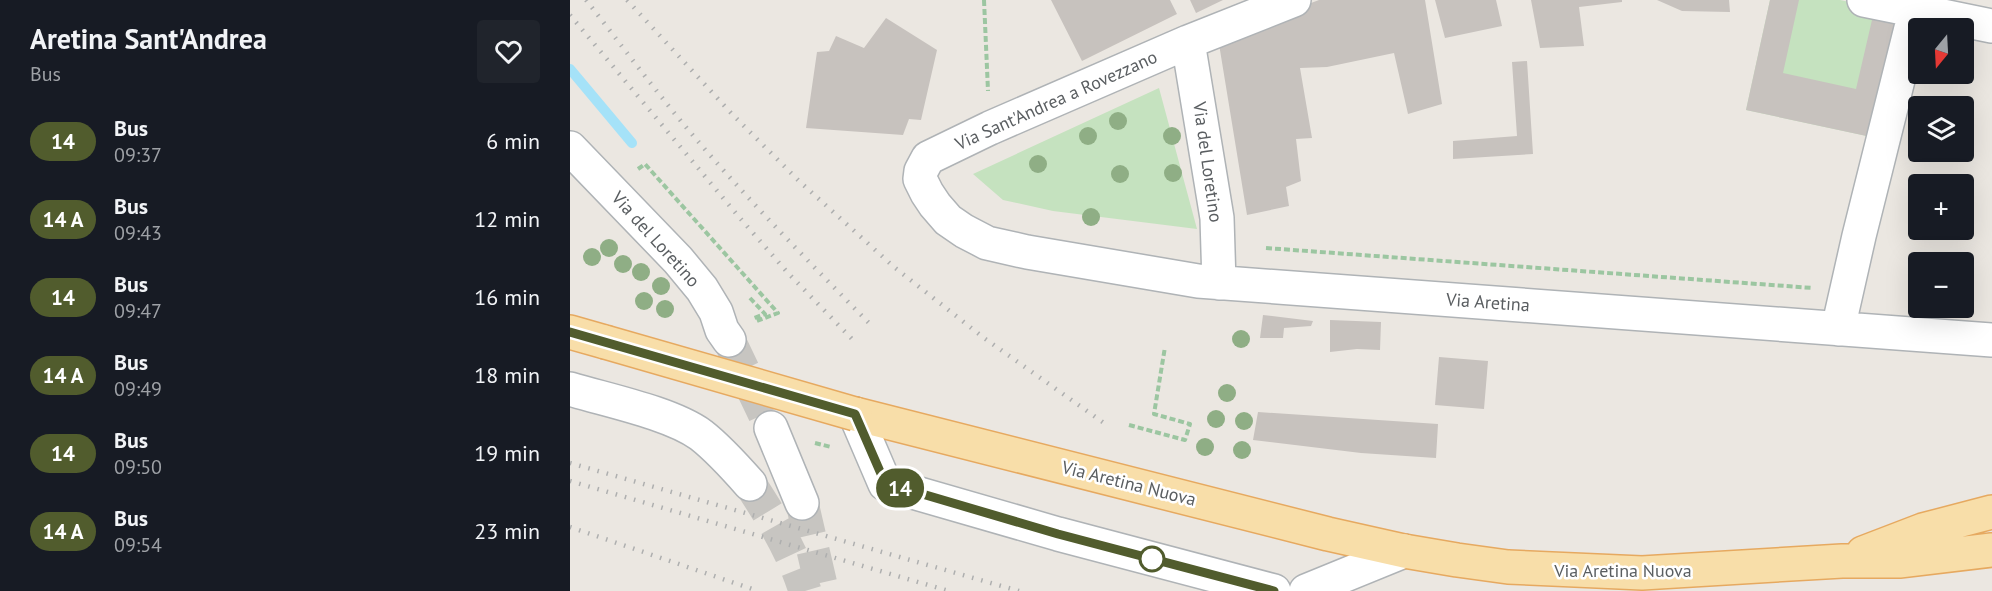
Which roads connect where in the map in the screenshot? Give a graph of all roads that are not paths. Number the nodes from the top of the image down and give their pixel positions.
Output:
1 (1294, 0) edge
2 (1864, 0) edge
3 (1917, 5) edge
4 (1992, 26) edge
5 (1188, 42) junction
6 (570, 148) edge
7 (987, 243) joint
8 (1219, 283) junction
9 (1838, 329) junction
10 (570, 332) edge
11 (729, 340) tunnel mouth
12 (1992, 340) edge
13 (570, 389) edge
14 (855, 414) junction
15 (771, 428) tunnel mouth
16 (750, 484) tunnel mouth
17 (802, 503) tunnel mouth
18 (1992, 512) edge
19 (1992, 550) edge
20 (1404, 551) junction
21 (1842, 561) junction
22 (1274, 591) edge
23 (1306, 591) edge

1 - 5 street, Via Sant'Andrea a Rovezzano
2 - 3 street
3 - 4 street
3 - 9 street
5 - 7 street, Via Sant'Andrea a Rovezzano
5 - 8 street, Via del Loretino
6 - 11 street, Via del Loretino
7 - 8 street, Via Aretina
8 - 9 street, Via Aretina
9 - 12 street, Via Aretina
10 - 14 main road, Via Aretina Nuova, bridge
13 - 16 street
14 - 20 main road, Via Aretina Nuova
14 - 22 street
15 - 17 street
18 - 21 main road, Via Aretina Nuova
19 - 21 main road, Via Aretina Nuova
20 - 21 main road, Via Aretina Nuova
20 - 23 street

